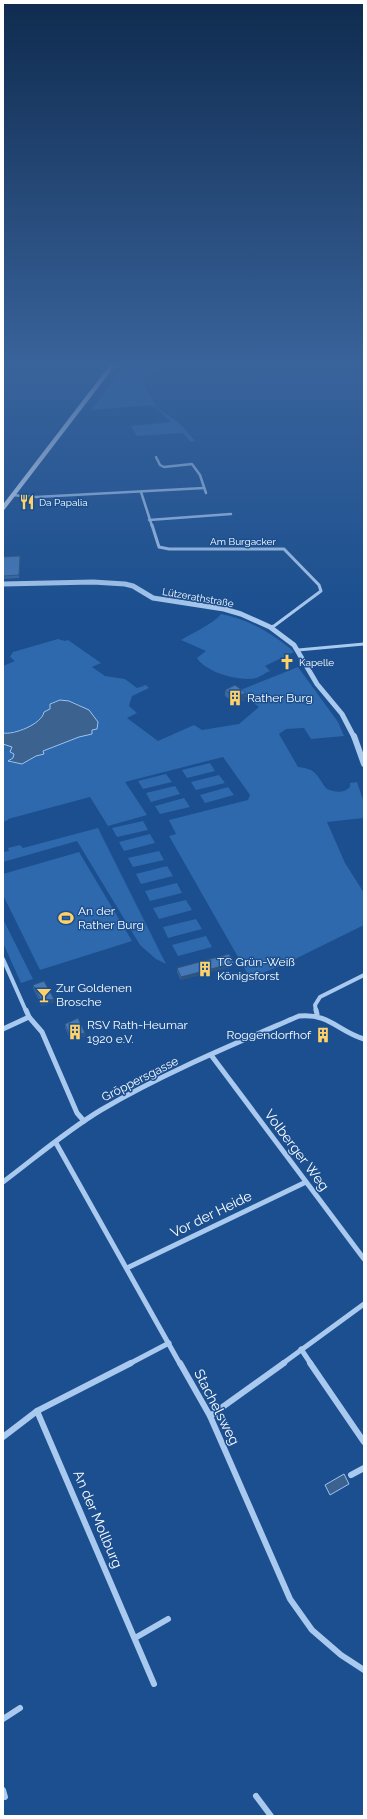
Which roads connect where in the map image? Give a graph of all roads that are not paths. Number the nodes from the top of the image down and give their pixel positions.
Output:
1 (49, 447) edge
2 (156, 457) dead end
3 (204, 488) junction
4 (141, 492) junction
5 (206, 493) dead end
6 (12, 495) junction
7 (3, 508) edge
8 (231, 514) dead end
9 (149, 520) junction
10 (3, 584) edge
11 (270, 627) junction
12 (364, 644) edge
13 (298, 650) junction
14 (364, 764) edge
15 (3, 959) edge
16 (364, 975) edge
17 (317, 1014) junction
18 (29, 1017) junction
19 (3, 1029) edge
20 (364, 1039) edge
21 (211, 1055) junction
22 (84, 1121) junction
23 (56, 1142) junction
24 (3, 1182) edge
25 (306, 1182) junction
26 (364, 1260) edge
27 (127, 1268) junction
28 (364, 1304) edge
29 (170, 1342) junction
30 (301, 1349) junction
31 (37, 1411) junction
32 (210, 1416) junction
33 (3, 1437) edge
34 (364, 1442) edge
35 (364, 1468) edge
36 (352, 1475) dead end
37 (168, 1619) dead end
38 (135, 1638) junction
39 (364, 1670) edge
40 (154, 1684) dead end
41 (20, 1708) dead end
42 (3, 1719) edge
43 (256, 1796) dead end
44 (271, 1816) edge

1 - 6 main road
2 - 3 street
3 - 4 street
3 - 5 street
4 - 6 street
4 - 9 street, Am Burgacker
6 - 7 main road
8 - 9 street
9 - 11 street, Am Burgacker
10 - 11 street, Lützerathstraße
11 - 13 street, Lützerathstraße
12 - 13 street
13 - 14 street, Lützerathstraße
15 - 18 street
16 - 17 street
17 - 20 street
17 - 21 street, Gröppersgasse
18 - 19 street
18 - 22 street
21 - 22 street, Gröppersgasse
21 - 25 street, Volberger Weg
22 - 23 street, Gröppersgasse
23 - 24 street, Gröppersgasse
23 - 27 street, Stachelsweg
25 - 26 street, Volberger Weg
25 - 27 street, Vor der Heide
27 - 29 street, Stachelsweg
28 - 30 street
29 - 31 street
29 - 32 street, Stachelsweg
30 - 32 street
30 - 34 street
31 - 33 street
31 - 38 street, An der Mollburg
32 - 39 street, Stachelsweg
35 - 36 street
37 - 38 street
38 - 40 street, An der Mollburg
41 - 42 street
43 - 44 street

